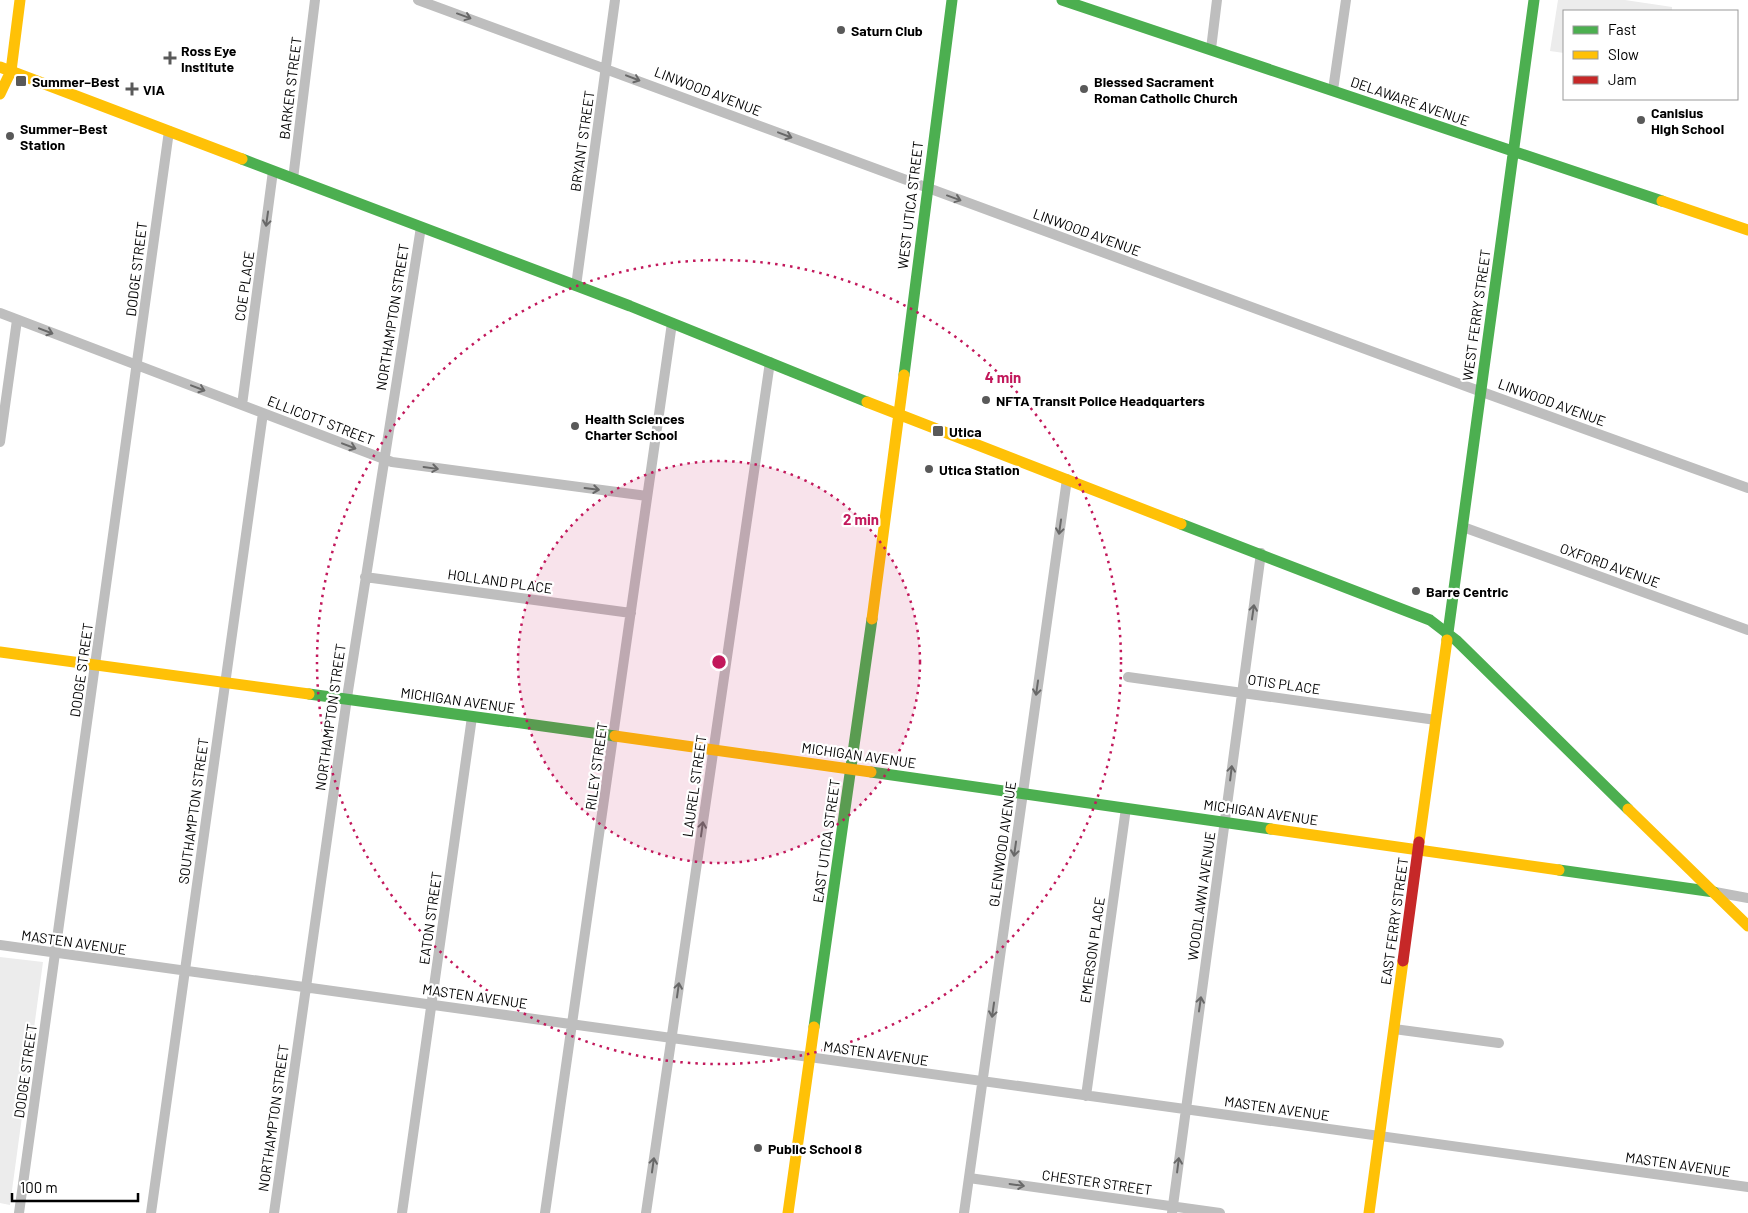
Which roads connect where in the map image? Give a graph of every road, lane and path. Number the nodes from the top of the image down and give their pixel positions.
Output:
1 (20, 0) edge
2 (315, 0) edge
3 (418, 0) edge
4 (615, 0) edge
5 (952, 0) edge
6 (1062, 0) edge
7 (1217, 0) edge
8 (1346, 0) edge
9 (1534, 0) edge
10 (1211, 49) junction
11 (606, 68) junction
12 (5, 69) edge
13 (1334, 90) junction
14 (0, 94) edge
15 (169, 131) junction
16 (1514, 152) junction
17 (273, 171) junction
18 (293, 179) junction
19 (928, 188) junction
20 (421, 227) junction
21 (1748, 230) edge
22 (576, 286) junction
23 (0, 313) edge
24 (17, 320) junction
25 (672, 323) junction
26 (770, 362) junction
27 (138, 366) junction
28 (1481, 392) junction
29 (242, 405) junction
30 (263, 413) junction
31 (899, 414) junction
32 (0, 442) edge
33 (383, 459) junction
34 (1067, 479) junction
35 (1748, 488) edge
36 (647, 496) junction
37 (1462, 527) junction
38 (1261, 553) junction
39 (365, 576) junction
40 (631, 614) junction
41 (1748, 630) edge
42 (1448, 633) junction
43 (0, 652) edge
44 (95, 665) junction
45 (1128, 676) dead end
46 (225, 683) junction
47 (1242, 692) junction
48 (346, 700) junction
49 (472, 717) junction
50 (1436, 720) junction
51 (614, 736) junction
52 (713, 750) junction
53 (851, 769) junction
54 (1023, 793) junction
55 (1126, 808) junction
56 (1225, 822) junction
57 (1418, 850) junction
58 (1714, 892) junction
59 (1748, 898) edge
60 (1748, 926) edge
61 (0, 946) edge
62 (55, 953) junction
63 (185, 971) junction
64 (306, 988) junction
65 (431, 1004) junction
66 (574, 1024) junction
67 (1394, 1029) junction
68 (671, 1038) junction
69 (1499, 1043) dead end
70 (810, 1058) junction
71 (983, 1082) junction
72 (1086, 1096) junction
73 (1185, 1110) junction
74 (1380, 1136) junction
75 (969, 1178) junction
76 (1748, 1187) edge
77 (1172, 1210) edge
78 (20, 1213) edge
79 (151, 1213) edge
80 (274, 1213) edge
81 (402, 1213) edge
82 (545, 1213) edge
83 (646, 1213) edge
84 (788, 1213) edge
85 (964, 1213) edge
86 (1220, 1213) edge
87 (1369, 1213) edge

1 - 12 street
2 - 18 street, BARKER STREET
3 -> 11 street, LINWOOD AVENUE
4 - 11 street, BRYANT STREET
5 - 19 street, WEST UTICA STREET
6 - 10 street, DELAWARE AVENUE
7 - 10 street
8 - 13 street
9 - 16 street, WEST FERRY STREET
10 - 13 street, DELAWARE AVENUE
11 -> 19 street, LINWOOD AVENUE
11 - 22 street, BRYANT STREET
12 - 14 street
12 - 15 street
13 - 16 street, DELAWARE AVENUE
15 - 17 street
15 - 27 street, DODGE STREET
16 - 21 street, DELAWARE AVENUE
16 - 28 street, WEST FERRY STREET
17 - 18 street
17 -> 29 street, COE PLACE
18 - 20 street
19 -> 28 street, LINWOOD AVENUE
19 - 31 street, WEST UTICA STREET
20 - 22 street
20 - 33 street, NORTHAMPTON STREET
22 - 25 street
23 - 24 street, ELLICOTT STREET
24 -> 27 street, ELLICOTT STREET
24 - 32 street
25 - 26 street
25 - 36 street, RILEY STREET
26 - 31 street
26 - 52 street, LAUREL STREET
27 -> 29 street, ELLICOTT STREET
27 - 44 street, DODGE STREET
28 - 35 street, LINWOOD AVENUE
28 - 37 street, WEST FERRY STREET
29 - 30 street, ELLICOTT STREET
30 -> 33 street, ELLICOTT STREET
30 - 46 street, SOUTHAMPTON STREET
31 - 34 street
31 - 53 street, EAST UTICA STREET
33 -> 36 street, ELLICOTT STREET
33 - 39 street, NORTHAMPTON STREET
34 - 38 street
34 -> 54 street, GLENWOOD AVENUE
36 - 40 street, RILEY STREET
37 - 41 street, OXFORD AVENUE
37 - 42 street, WEST FERRY STREET
38 - 42 street
47 -> 38 street, WOODLAWN AVENUE
39 - 40 street, HOLLAND PLACE
39 - 48 street, NORTHAMPTON STREET
40 - 51 street, RILEY STREET
42 - 50 street, EAST FERRY STREET
42 - 58 street
43 - 44 street, MICHIGAN AVENUE
44 - 46 street, MICHIGAN AVENUE
44 - 62 street, DODGE STREET
45 - 47 street, OTIS PLACE
46 - 48 street, MICHIGAN AVENUE
46 - 63 street, SOUTHAMPTON STREET
47 - 50 street, OTIS PLACE
56 -> 47 street, WOODLAWN AVENUE
48 - 49 street, MICHIGAN AVENUE
48 - 64 street, NORTHAMPTON STREET
49 - 51 street, MICHIGAN AVENUE
49 - 65 street, EATON STREET
50 - 57 street, EAST FERRY STREET
51 - 52 street, MICHIGAN AVENUE
51 - 66 street, RILEY STREET
52 - 53 street, MICHIGAN AVENUE
68 -> 52 street, LAUREL STREET
53 - 54 street, MICHIGAN AVENUE
53 - 70 street, EAST UTICA STREET
54 - 55 street, MICHIGAN AVENUE
54 -> 71 street, GLENWOOD AVENUE
55 - 56 street, MICHIGAN AVENUE
55 - 72 street, EMERSON PLACE
56 - 57 street, MICHIGAN AVENUE
73 -> 56 street, WOODLAWN AVENUE
57 - 58 street, MICHIGAN AVENUE
57 - 67 street, EAST FERRY STREET
58 - 59 street
58 - 60 street
61 - 62 street, MASTEN AVENUE
62 - 63 street, MASTEN AVENUE
62 - 78 street, DODGE STREET
63 - 64 street, MASTEN AVENUE
63 - 79 street, SOUTHAMPTON STREET
64 - 65 street, MASTEN AVENUE
64 - 80 street, NORTHAMPTON STREET
65 - 66 street, MASTEN AVENUE
65 - 81 street, EATON STREET
66 - 68 street, MASTEN AVENUE
66 - 82 street, RILEY STREET
67 - 69 street
67 - 74 street, EAST FERRY STREET
68 - 70 street, MASTEN AVENUE
83 -> 68 street, LAUREL STREET
70 - 71 street, MASTEN AVENUE
70 - 84 street, EAST UTICA STREET
71 - 72 street, MASTEN AVENUE
71 - 75 street, GLENWOOD AVENUE
72 - 73 street, MASTEN AVENUE
73 - 74 street, MASTEN AVENUE
77 -> 73 street, WOODLAWN AVENUE
74 - 76 street, MASTEN AVENUE
74 - 87 street, EAST FERRY STREET
75 -> 77 street, CHESTER STREET
75 - 85 street, GLENWOOD AVENUE
77 - 86 street, CHESTER STREET

